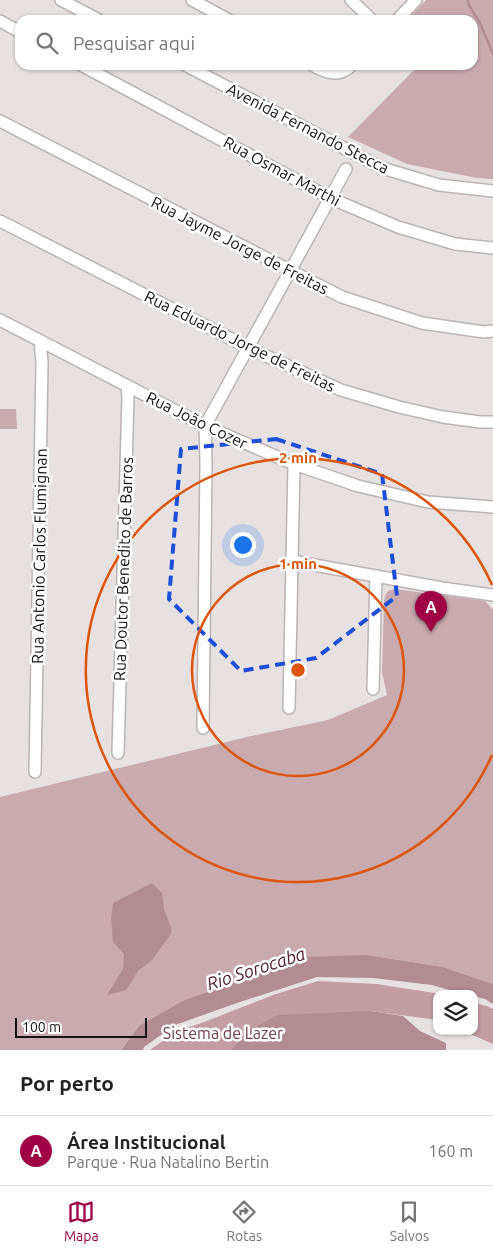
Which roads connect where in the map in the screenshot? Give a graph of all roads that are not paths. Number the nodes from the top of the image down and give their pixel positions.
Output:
1 (61, 0) edge
2 (192, 0) edge
3 (351, 0) edge
4 (416, 0) edge
5 (90, 15) edge
6 (220, 15) edge
7 (367, 15) edge
8 (402, 15) edge
9 (0, 21) edge
10 (15, 29) edge
11 (91, 70) edge
12 (195, 70) edge
13 (321, 70) edge
14 (347, 70) edge
15 (0, 121) edge
16 (346, 169) dead end
17 (493, 191) edge
18 (330, 198) junction
19 (0, 221) edge
20 (493, 248) edge
21 (291, 271) junction
22 (0, 320) edge
23 (493, 331) edge
24 (40, 341) junction
25 (249, 348) junction
26 (127, 386) junction
27 (493, 422) edge
28 (205, 426) junction
29 (294, 464) junction
30 (493, 507) edge
31 (292, 561) junction
32 (376, 576) junction
33 (493, 595) edge
34 (373, 689) dead end
35 (289, 708) dead end
36 (203, 728) dead end
37 (118, 754) dead end
38 (35, 772) dead end

1 - 5 street
2 - 6 street
3 - 7 street
4 - 8 street
9 - 10 street
11 - 18 street, Rua Osmar Marthi
12 - 17 street, Avenida Fernando Stecca
13 - 14 street
15 - 21 street, Rua Jayme Jorge de Freitas
16 - 18 street
18 - 20 street, Rua Osmar Marthi
18 - 21 street
19 - 25 street, Rua Eduardo Jorge de Freitas
21 - 23 street, Rua Jayme Jorge de Freitas
21 - 25 street
22 - 24 street, Rua João Cozer
24 - 26 street, Rua João Cozer
24 - 38 street, Rua Antonio Carlos Flumignan
25 - 27 street, Rua Eduardo Jorge de Freitas
25 - 28 street
26 - 28 street, Rua João Cozer
26 - 37 street, Rua Doutor Benedito de Barros
28 - 29 street, Rua João Cozer
28 - 36 street
29 - 30 street, Rua João Cozer
29 - 31 street
31 - 32 street
31 - 35 street
32 - 33 street
32 - 34 street

